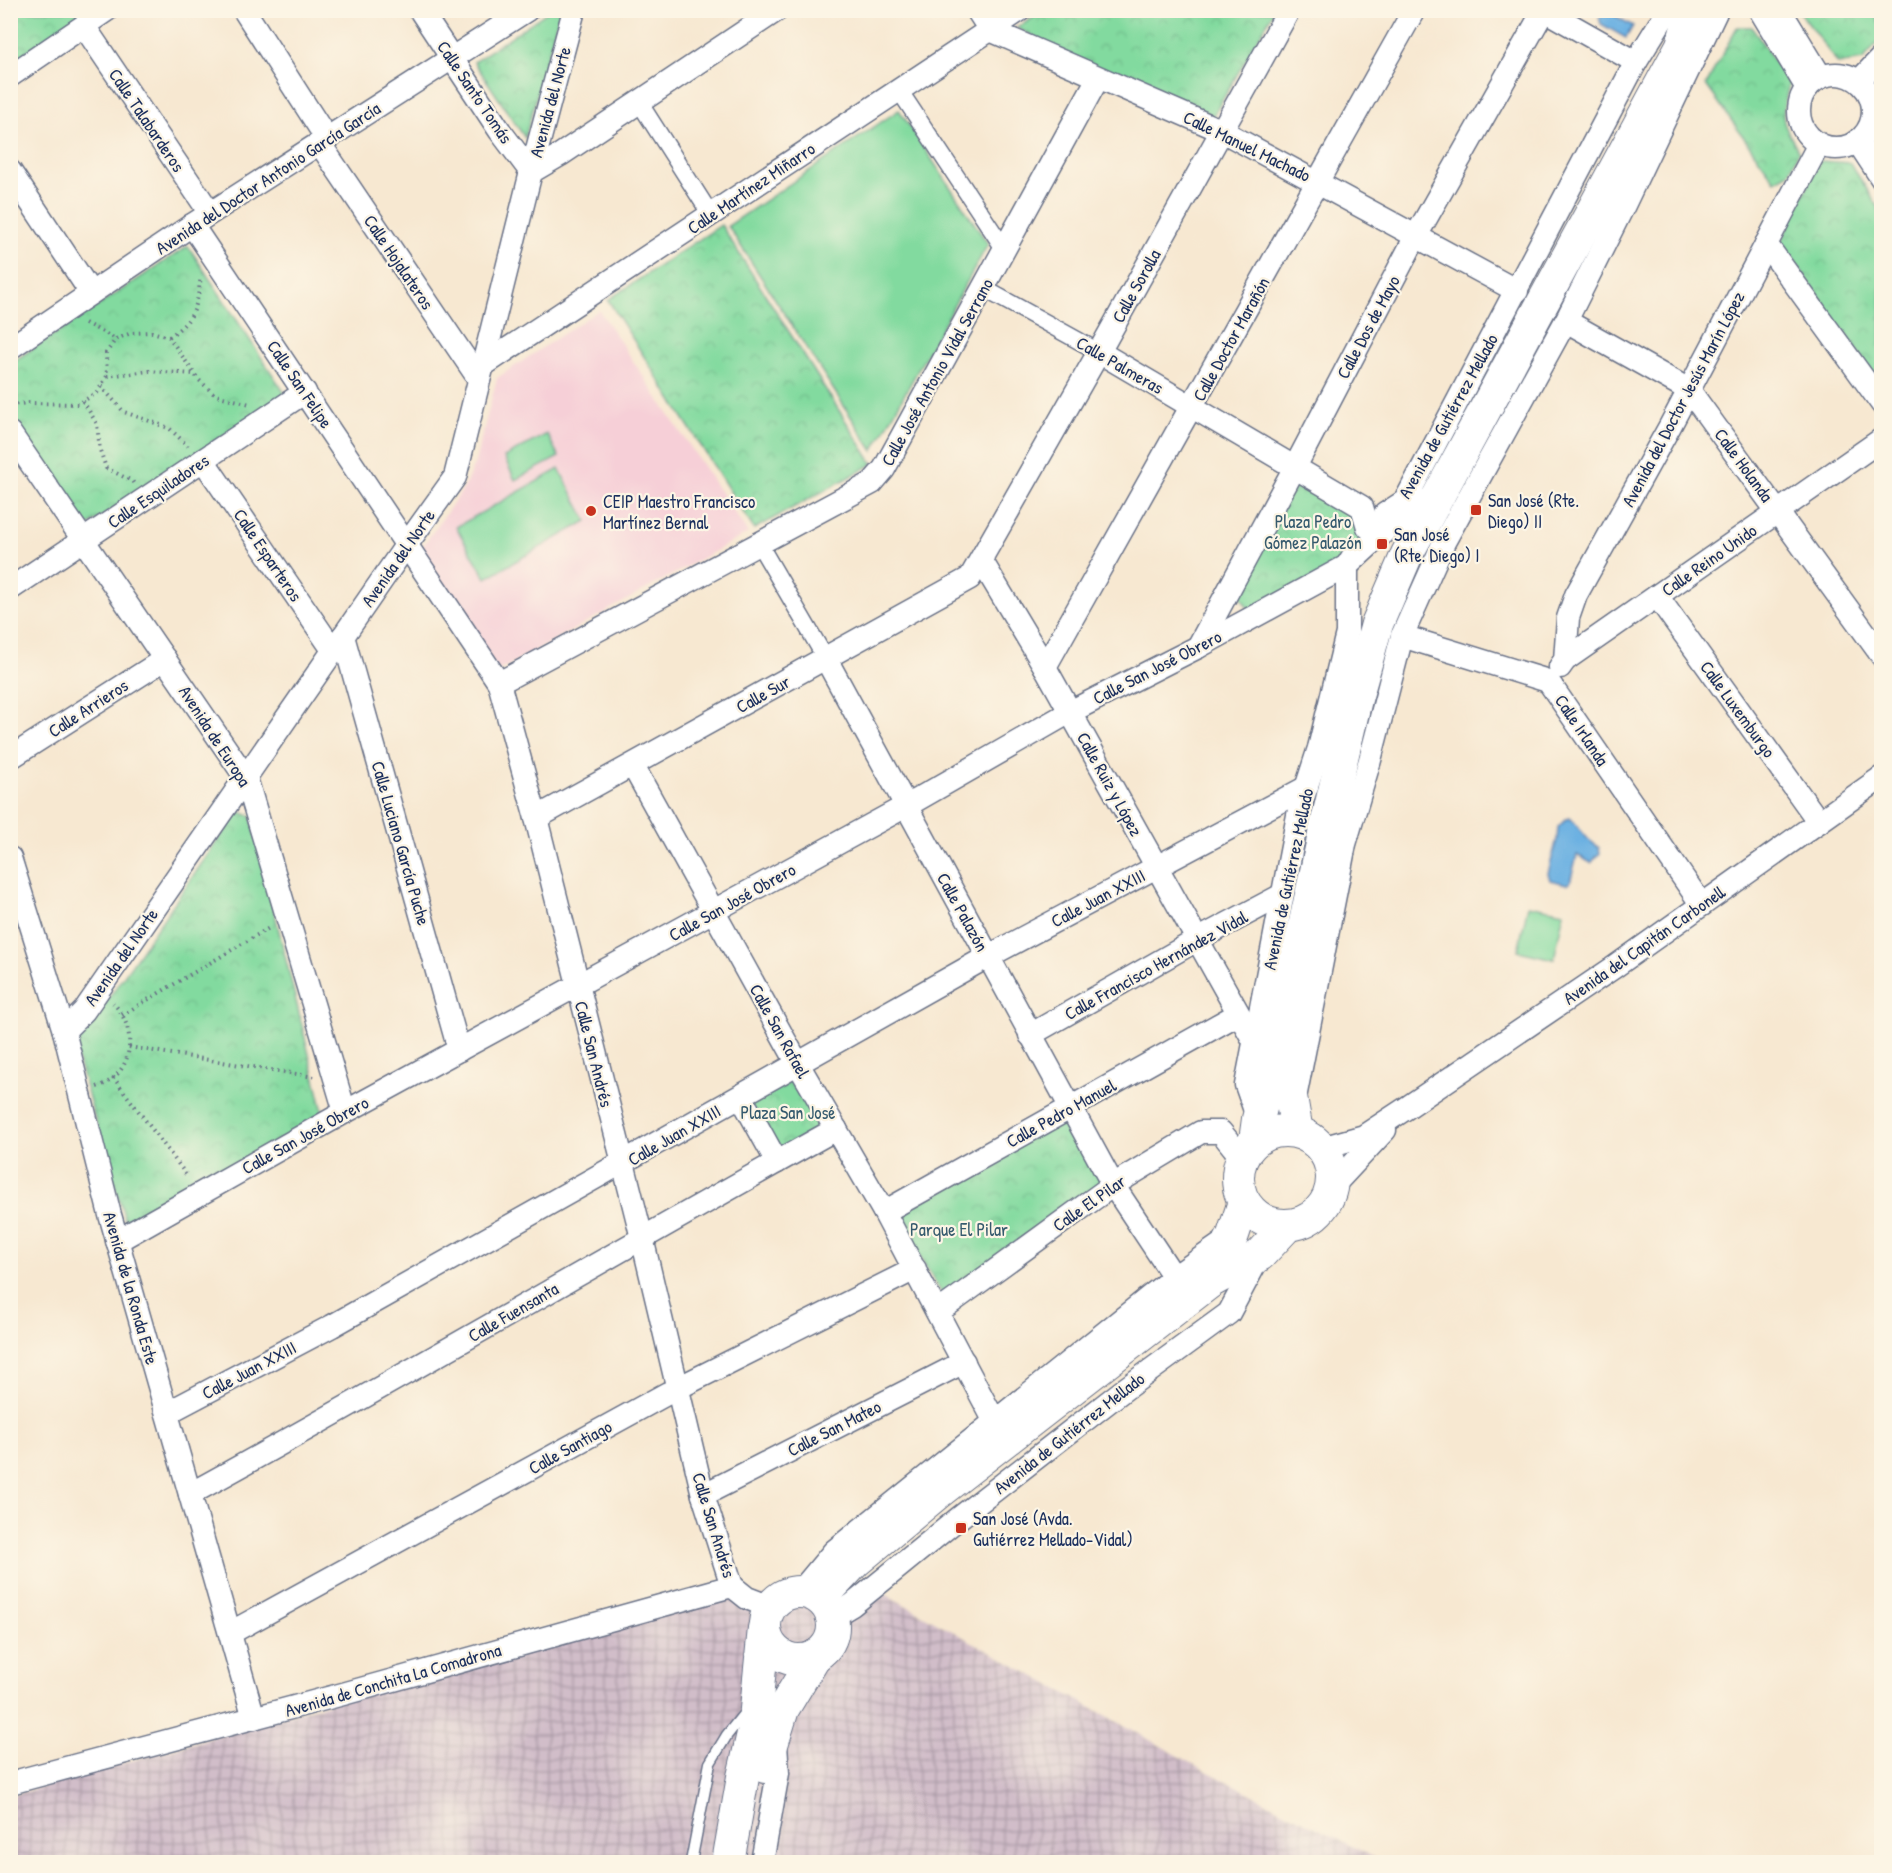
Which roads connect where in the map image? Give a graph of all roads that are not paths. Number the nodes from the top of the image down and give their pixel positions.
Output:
1 (107, 10) edge
2 (244, 10) edge
3 (420, 10) edge
4 (527, 10) edge
5 (574, 10) edge
6 (777, 10) edge
7 (977, 10) edge
8 (1020, 10) edge
9 (1288, 10) edge
10 (1414, 10) edge
11 (1668, 10) edge
12 (1760, 10) edge
13 (1780, 10) edge
14 (1544, 11) edge
15 (1708, 11) edge
16 (84, 26) junction
17 (990, 30) junction
18 (1881, 57) edge
19 (453, 59) junction
20 (1636, 62) junction
21 (10, 76) edge
22 (1098, 78) junction
23 (1859, 81) junction
24 (1814, 83) junction
25 (899, 90) junction
26 (639, 102) junction
27 (1221, 131) junction
28 (324, 141) junction
29 (1857, 141) junction
30 (1819, 144) junction
31 (10, 171) edge
32 (531, 172) junction
33 (1881, 179) edge
34 (1319, 182) junction
35 (711, 215) junction
36 (201, 219) junction
37 (1416, 236) junction
38 (1767, 244) junction
39 (1005, 250) junction
40 (983, 288) junction
41 (1517, 291) junction
42 (91, 293) junction
43 (1566, 321) junction
44 (10, 348) edge
45 (1099, 352) junction
46 (481, 373) junction
47 (1689, 390) junction
48 (305, 392) junction
49 (1881, 404) edge
50 (1193, 407) junction
51 (10, 433) edge
52 (1881, 439) edge
53 (203, 460) junction
54 (1295, 467) junction
55 (1442, 490) junction
56 (1777, 512) junction
57 (1368, 527) junction
58 (84, 540) junction
59 (407, 544) junction
60 (759, 544) junction
61 (981, 560) junction
62 (1347, 566) junction
63 (10, 590) edge
64 (1657, 596) junction
65 (1402, 636) junction
66 (338, 644) junction
67 (1198, 647) junction
68 (1881, 656) edge
69 (165, 659) junction
70 (826, 659) junction
71 (1565, 660) junction
72 (1045, 667) junction
73 (1548, 681) junction
74 (499, 683) junction
75 (1070, 712) junction
76 (10, 758) edge
77 (633, 766) junction
78 (1881, 777) edge
79 (246, 778) junction
80 (1307, 787) junction
81 (906, 807) junction
82 (536, 818) junction
83 (1819, 822) junction
84 (10, 858) edge
85 (1156, 867) junction
86 (1282, 895) junction
87 (1702, 905) junction
88 (714, 912) junction
89 (1197, 940) junction
90 (987, 957) junction
91 (577, 986) junction
92 (1238, 1014) junction
93 (64, 1031) junction
94 (1030, 1035) junction
95 (1268, 1037) junction
96 (459, 1050) junction
97 (798, 1064) junction
98 (741, 1097) junction
99 (1070, 1108) junction
100 (1405, 1110) junction
101 (345, 1112) junction
102 (1304, 1128) junction
103 (836, 1129) junction
104 (1252, 1140) junction
105 (777, 1162) junction
106 (622, 1164) junction
107 (1113, 1185) junction
108 (1331, 1188) junction
109 (1244, 1202) junction
110 (884, 1212) junction
111 (1288, 1225) junction
112 (1233, 1235) junction
113 (642, 1238) junction
114 (117, 1241) junction
115 (1260, 1255) junction
116 (915, 1269) junction
117 (1174, 1277) junction
118 (1210, 1282) junction
119 (938, 1312) junction
120 (964, 1362) junction
121 (677, 1389) junction
122 (167, 1413) junction
123 (995, 1422) junction
124 (190, 1494) junction
125 (703, 1494) junction
126 (732, 1586) junction
127 (817, 1602) junction
128 (767, 1617) junction
129 (230, 1633) junction
130 (815, 1656) junction
131 (758, 1696) junction
132 (254, 1718) junction
133 (776, 1730) junction
134 (10, 1783) edge
135 (691, 1863) edge
136 (728, 1863) edge
137 (747, 1863) edge
138 (762, 1863) edge

1 - 16 street
2 - 28 street, Calle Hojalateros
3 - 19 street, Calle Santo Tomás
4 - 19 street, Avenida del Doctor Antonio García García
5 - 32 street, Avenida del Norte
6 - 26 street
7 - 17 street
8 - 17 street, Calle Martínez Miñarro
9 - 27 street, Calle Sorolla
10 - 34 street, Calle Doctor Marañón
11 - 20 street, Avenida de Gutiérrez Mellado
12 - 24 street
13 - 24 street
14 - 20 street
14 - 37 street, Calle Dos de Mayo
15 - 43 street, Avenida de Gutiérrez Mellado
15 - 55 main road, Avenida de Gutiérrez Mellado
16 - 21 street
16 - 36 street, Calle Talabarderos
17 - 22 street, Calle Manuel Machado
17 - 25 street, Calle Martínez Miñarro
18 - 23 street
19 - 28 street, Avenida del Doctor Antonio García García
19 - 32 street, Calle Santo Tomás
20 - 41 street, Avenida de Gutiérrez Mellado
22 - 27 street, Calle Manuel Machado
22 - 39 street, Calle José Antonio Vidal Serrano
23 - 24 street
23 - 29 street
24 - 30 street
25 - 35 street, Calle Martínez Miñarro
25 - 39 street
26 - 32 street
26 - 35 street
27 - 34 street, Calle Manuel Machado
27 - 45 street, Calle Sorolla
28 - 36 street, Avenida del Doctor Antonio García García
28 - 46 street, Calle Hojalateros
29 - 30 street
29 - 33 street
30 - 38 street, Avenida del Doctor Jesús Marín López
31 - 42 street
32 - 46 street, Avenida del Norte
34 - 37 street, Calle Manuel Machado
34 - 50 street, Calle Doctor Marañón
35 - 46 street, Calle Martínez Miñarro
36 - 42 street, Avenida del Doctor Antonio García García
36 - 48 street, Calle San Felipe
37 - 41 street, Calle Manuel Machado
37 - 54 street, Calle Dos de Mayo
38 - 47 street, Avenida del Doctor Jesús Marín López
38 - 49 street
39 - 40 street, Calle José Antonio Vidal Serrano
40 - 45 street, Calle Palmeras
40 - 60 street, Calle José Antonio Vidal Serrano
41 - 57 street, Avenida de Gutiérrez Mellado
42 - 44 street, Avenida del Doctor Antonio García García
43 - 47 street, Calle Holanda
43 - 65 street, Avenida de Gutiérrez Mellado
45 - 50 street, Calle Palmeras
45 - 61 street, Calle Sorolla
46 - 59 street, Avenida del Norte
47 - 56 street, Calle Holanda
47 - 71 street, Avenida del Doctor Jesús Marín López
48 - 53 street, Calle Esquiladores
48 - 59 street, Calle San Felipe
50 - 54 street, Calle Palmeras
50 - 72 street, Calle Doctor Marañón
51 - 58 street, Avenida de Europa
52 - 56 street, Calle Reino Unido
53 - 58 street, Calle Esquiladores
53 - 66 street, Calle Esparteros
54 - 57 street, Calle Palmeras
54 - 67 street, Calle Dos de Mayo
55 - 62 street, Calle San José Obrero
55 - 95 main road, Avenida de Gutiérrez Mellado
56 - 64 street, Calle Reino Unido
56 - 68 street, Calle Holanda
57 - 62 street, Avenida de Gutiérrez Mellado
58 - 63 street, Calle Esquiladores
58 - 69 street, Avenida de Europa
59 - 66 street, Avenida del Norte
59 - 74 street, Calle San Andrés
60 - 70 street, Calle Palazón
60 - 74 street, Calle José Antonio Vidal Serrano
61 - 70 street, Calle Sur
61 - 72 street, Calle Ruiz y López
62 - 67 street, Calle San José Obrero
62 - 80 street, Avenida de Gutiérrez Mellado
64 - 71 street, Calle Reino Unido
64 - 83 street, Calle Luxemburgo
65 - 73 street, Calle Irlanda
65 - 102 street, Avenida de Gutiérrez Mellado
66 - 79 street, Avenida del Norte
66 - 96 street, Calle Luciano García Puche
67 - 75 street, Calle San José Obrero
69 - 76 street, Calle Arrieros
69 - 79 street, Avenida de Europa
70 - 77 street, Calle Sur
70 - 81 street, Calle Palazón
71 - 73 street, Calle Reino Unido
72 - 75 street, Calle Ruiz y López
73 - 87 street, Calle Irlanda
74 - 82 street, Calle San Andrés
75 - 81 street, Calle San José Obrero
75 - 85 street, Calle Ruiz y López
77 - 82 street, Calle Sur
77 - 88 street, Calle San Rafael
78 - 83 street, Avenida del Capitán Carbonell
79 - 93 street, Avenida del Norte
79 - 101 street, Avenida de Europa
80 - 85 street, Calle Juan XXIII
80 - 86 street, Avenida de Gutiérrez Mellado
81 - 88 street, Calle San José Obrero
81 - 90 street, Calle Palazón
82 - 91 street, Calle San Andrés
83 - 87 street, Avenida del Capitán Carbonell
84 - 93 street, Avenida de la Ronda Este
85 - 89 street, Calle Ruiz y López
85 - 90 street, Calle Juan XXIII
86 - 89 street, Calle Francisco Hernández Vidal
86 - 95 street, Avenida de Gutiérrez Mellado
87 - 100 street, Avenida del Capitán Carbonell
88 - 91 street, Calle San José Obrero
88 - 97 street, Calle San Rafael
89 - 92 street, Calle Ruiz y López
89 - 94 street, Calle Francisco Hernández Vidal
90 - 94 street, Calle Palazón
90 - 97 street, Calle Juan XXIII
91 - 96 street, Calle San José Obrero
91 - 106 street, Calle San Andrés
92 - 95 street, Calle Ruiz y López
92 - 99 street, Calle Pedro Manuel
93 - 114 street, Avenida de la Ronda Este
94 - 99 street, Calle Palazón
95 - 102 main road, Avenida de Gutiérrez Mellado
95 - 104 main road, Avenida de Gutiérrez Mellado
96 - 101 street, Calle San José Obrero
97 - 98 street, Calle Juan XXIII
97 - 103 street, Calle San Rafael
98 - 105 street
98 - 106 street, Calle Juan XXIII
99 - 107 street, Calle Palazón
99 - 110 street, Calle Pedro Manuel
100 - 102 street
100 - 108 street
101 - 114 street, Calle San José Obrero
102 - 104 main road
102 - 108 main road
103 - 105 street, Calle Fuensanta
103 - 110 street, Calle San Rafael
104 - 107 street, Calle El Pilar
104 - 109 main road
105 - 113 street, Calle Fuensanta
106 - 113 street, Calle San Andrés
106 - 122 street, Calle Juan XXIII
107 - 117 street, Calle Palazón
107 - 119 street, Calle El Pilar
108 - 111 main road
109 - 111 main road
109 - 112 main road
110 - 116 street, Calle San Rafael
111 - 115 main road, Avenida de Gutiérrez Mellado
112 - 117 street
112 - 118 main road
113 - 121 street, Calle San Andrés
113 - 124 street, Calle Fuensanta
114 - 122 street, Avenida de la Ronda Este
115 - 118 main road, Avenida de Gutiérrez Mellado
115 - 127 street, Avenida de Gutiérrez Mellado
116 - 119 street, Calle San Rafael
116 - 121 street, Calle Santiago
117 - 123 street
118 - 127 main road, Avenida de Gutiérrez Mellado
119 - 120 street, Calle San Rafael
120 - 123 street, Calle San Rafael
120 - 125 street, Calle San Mateo
121 - 125 street, Calle San Andrés
121 - 129 street, Calle Santiago
122 - 124 street, Avenida de la Ronda Este
123 - 127 street
124 - 129 street, Avenida de la Ronda Este
125 - 126 street, Calle San Andrés
126 - 128 street
126 - 132 street, Avenida de Conchita La Comadrona
127 - 128 main road
127 - 130 main road
128 - 130 main road
128 - 131 main road
129 - 132 street, Avenida de la Ronda Este
130 - 133 main road
131 - 135 lane
131 - 136 main road
132 - 134 street, Avenida de Conchita La Comadrona
133 - 137 main road
133 - 138 street

